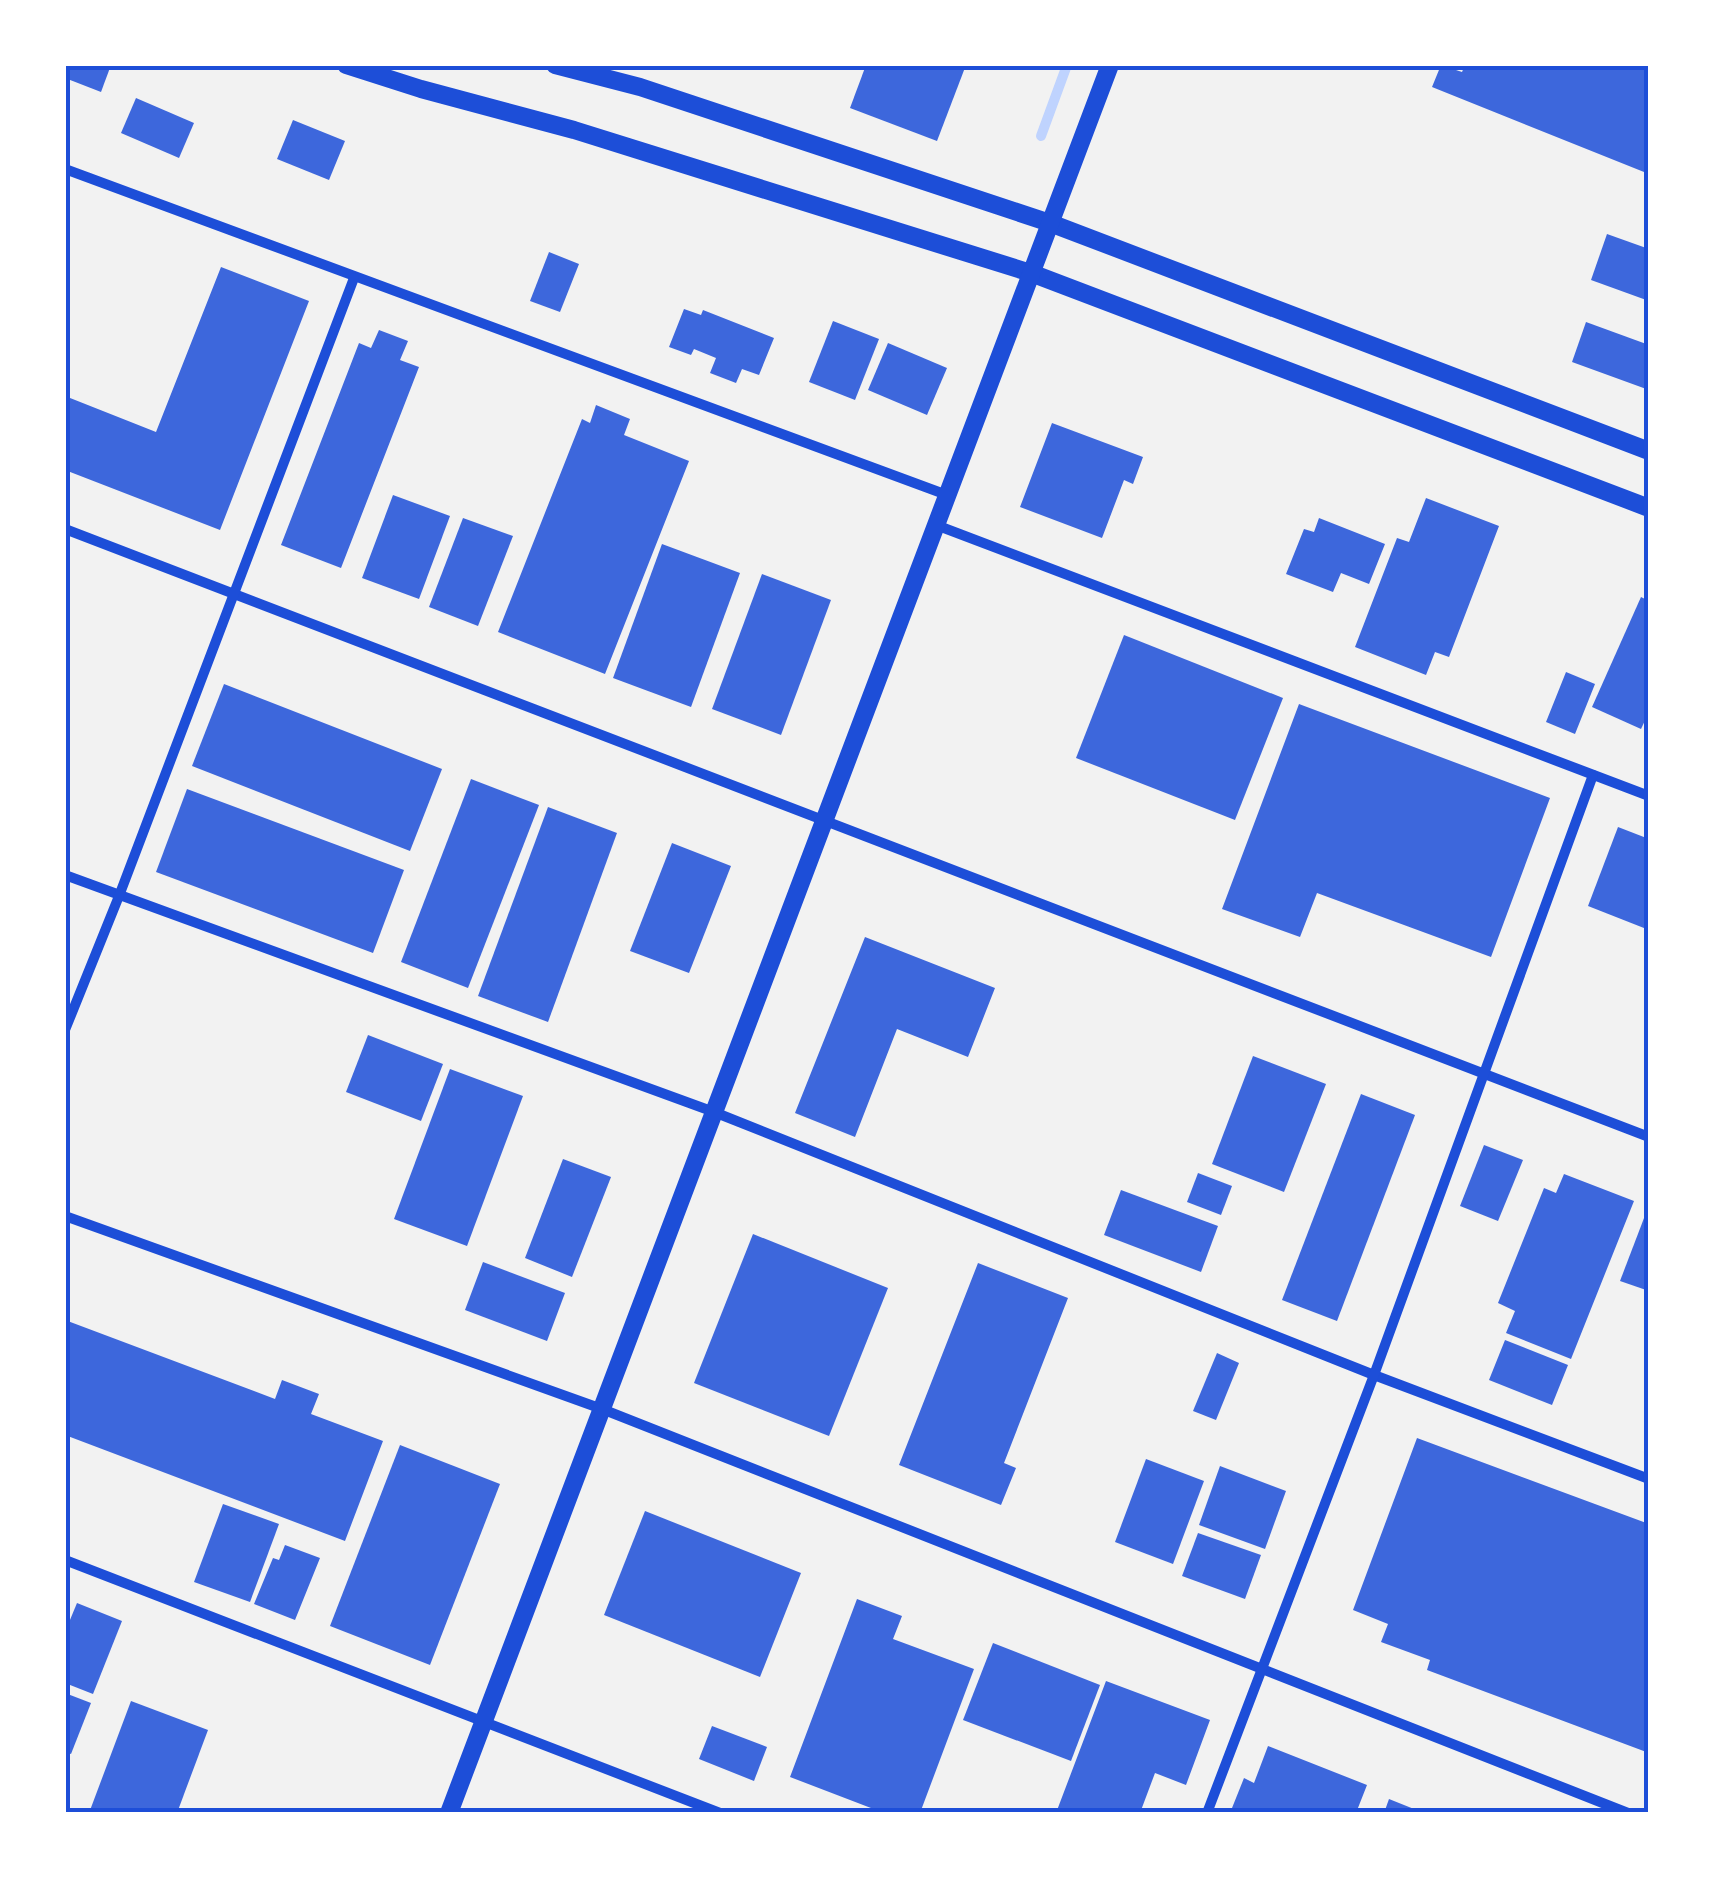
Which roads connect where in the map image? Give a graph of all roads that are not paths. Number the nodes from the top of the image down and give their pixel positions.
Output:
1 (346, 65) edge
2 (555, 65) edge
3 (1110, 65) edge
4 (65, 169) edge
5 (1050, 223) junction
6 (1031, 273) junction
7 (354, 278) junction
8 (1649, 452) edge
9 (947, 495) junction
10 (1649, 508) edge
11 (936, 524) junction
12 (65, 529) edge
13 (234, 594) junction
14 (1593, 776) junction
15 (1649, 796) edge
16 (824, 820) junction
17 (65, 875) edge
18 (119, 896) junction
19 (65, 1030) edge
20 (1485, 1077) junction
21 (714, 1112) junction
22 (1649, 1138) edge
23 (65, 1216) edge
24 (1374, 1375) junction
25 (602, 1409) junction
26 (1649, 1478) edge
27 (65, 1560) edge
28 (1261, 1671) junction
29 (483, 1724) junction
30 (450, 1813) edge
31 (720, 1813) edge
32 (1206, 1813) edge
33 (1628, 1813) edge

1 - 6 street
2 - 5 street
3 - 5 street
4 - 7 street
5 - 6 street
5 - 8 street
6 - 9 street
6 - 10 street
7 - 9 street
7 - 13 street
9 - 11 street
11 - 14 street
11 - 16 street
12 - 13 street
13 - 16 street
13 - 18 street
14 - 15 street
14 - 20 street
16 - 20 street
16 - 21 street
17 - 18 street
18 - 19 street
18 - 21 street
20 - 22 street
20 - 24 street
21 - 24 street
21 - 25 street
23 - 25 street
24 - 26 street
24 - 28 street
25 - 28 street
25 - 29 street
27 - 29 street
28 - 32 street
28 - 33 street
29 - 30 street
29 - 31 street

